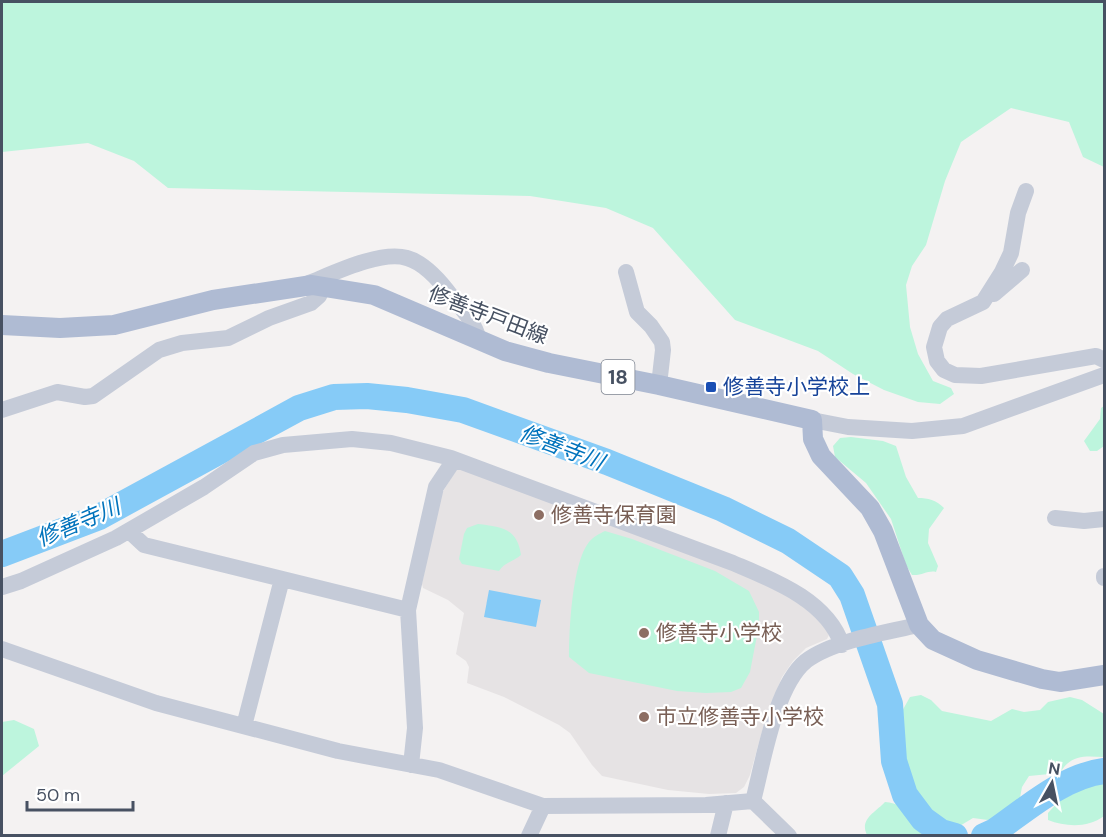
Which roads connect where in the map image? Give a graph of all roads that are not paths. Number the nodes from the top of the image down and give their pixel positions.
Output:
1 (1026, 191) dead end
2 (1022, 270) dead end
3 (626, 272) dead end
4 (315, 286) junction
5 (986, 299) junction
6 (2, 326) edge
7 (479, 340) junction
8 (1104, 360) edge
9 (1104, 375) edge
10 (658, 385) junction
11 (2, 410) edge
12 (812, 420) junction
13 (454, 460) junction
14 (1055, 518) dead end
15 (1104, 519) edge
16 (129, 531) junction
17 (282, 579) junction
18 (2, 587) edge
19 (408, 610) junction
20 (914, 626) junction
21 (845, 644) junction
22 (2, 649) edge
23 (1104, 675) edge
24 (244, 726) junction
25 (411, 765) junction
26 (753, 801) junction
27 (726, 803) junction
28 (543, 806) junction
29 (529, 836) edge
30 (718, 836) edge
31 (789, 836) edge

1 - 5 street
2 - 5 street
3 - 10 street
4 - 6 main road, 修善寺戸田線 / 18
4 - 7 main road, 修善寺戸田線 / 18
4 - 7 street
4 - 11 street
5 - 8 street
7 - 10 main road, 修善寺戸田線 / 18
9 - 12 street
10 - 12 main road, 修善寺戸田線 / 18
12 - 20 main road
13 - 16 street
13 - 19 street
13 - 21 street
14 - 15 street
16 - 17 street
16 - 18 street
17 - 19 street
17 - 24 street
19 - 25 street
20 - 21 street
20 - 23 main road
21 - 26 street
22 - 24 street
24 - 25 street
25 - 28 street
26 - 27 street
26 - 31 street
27 - 28 street
27 - 30 street
28 - 29 street

